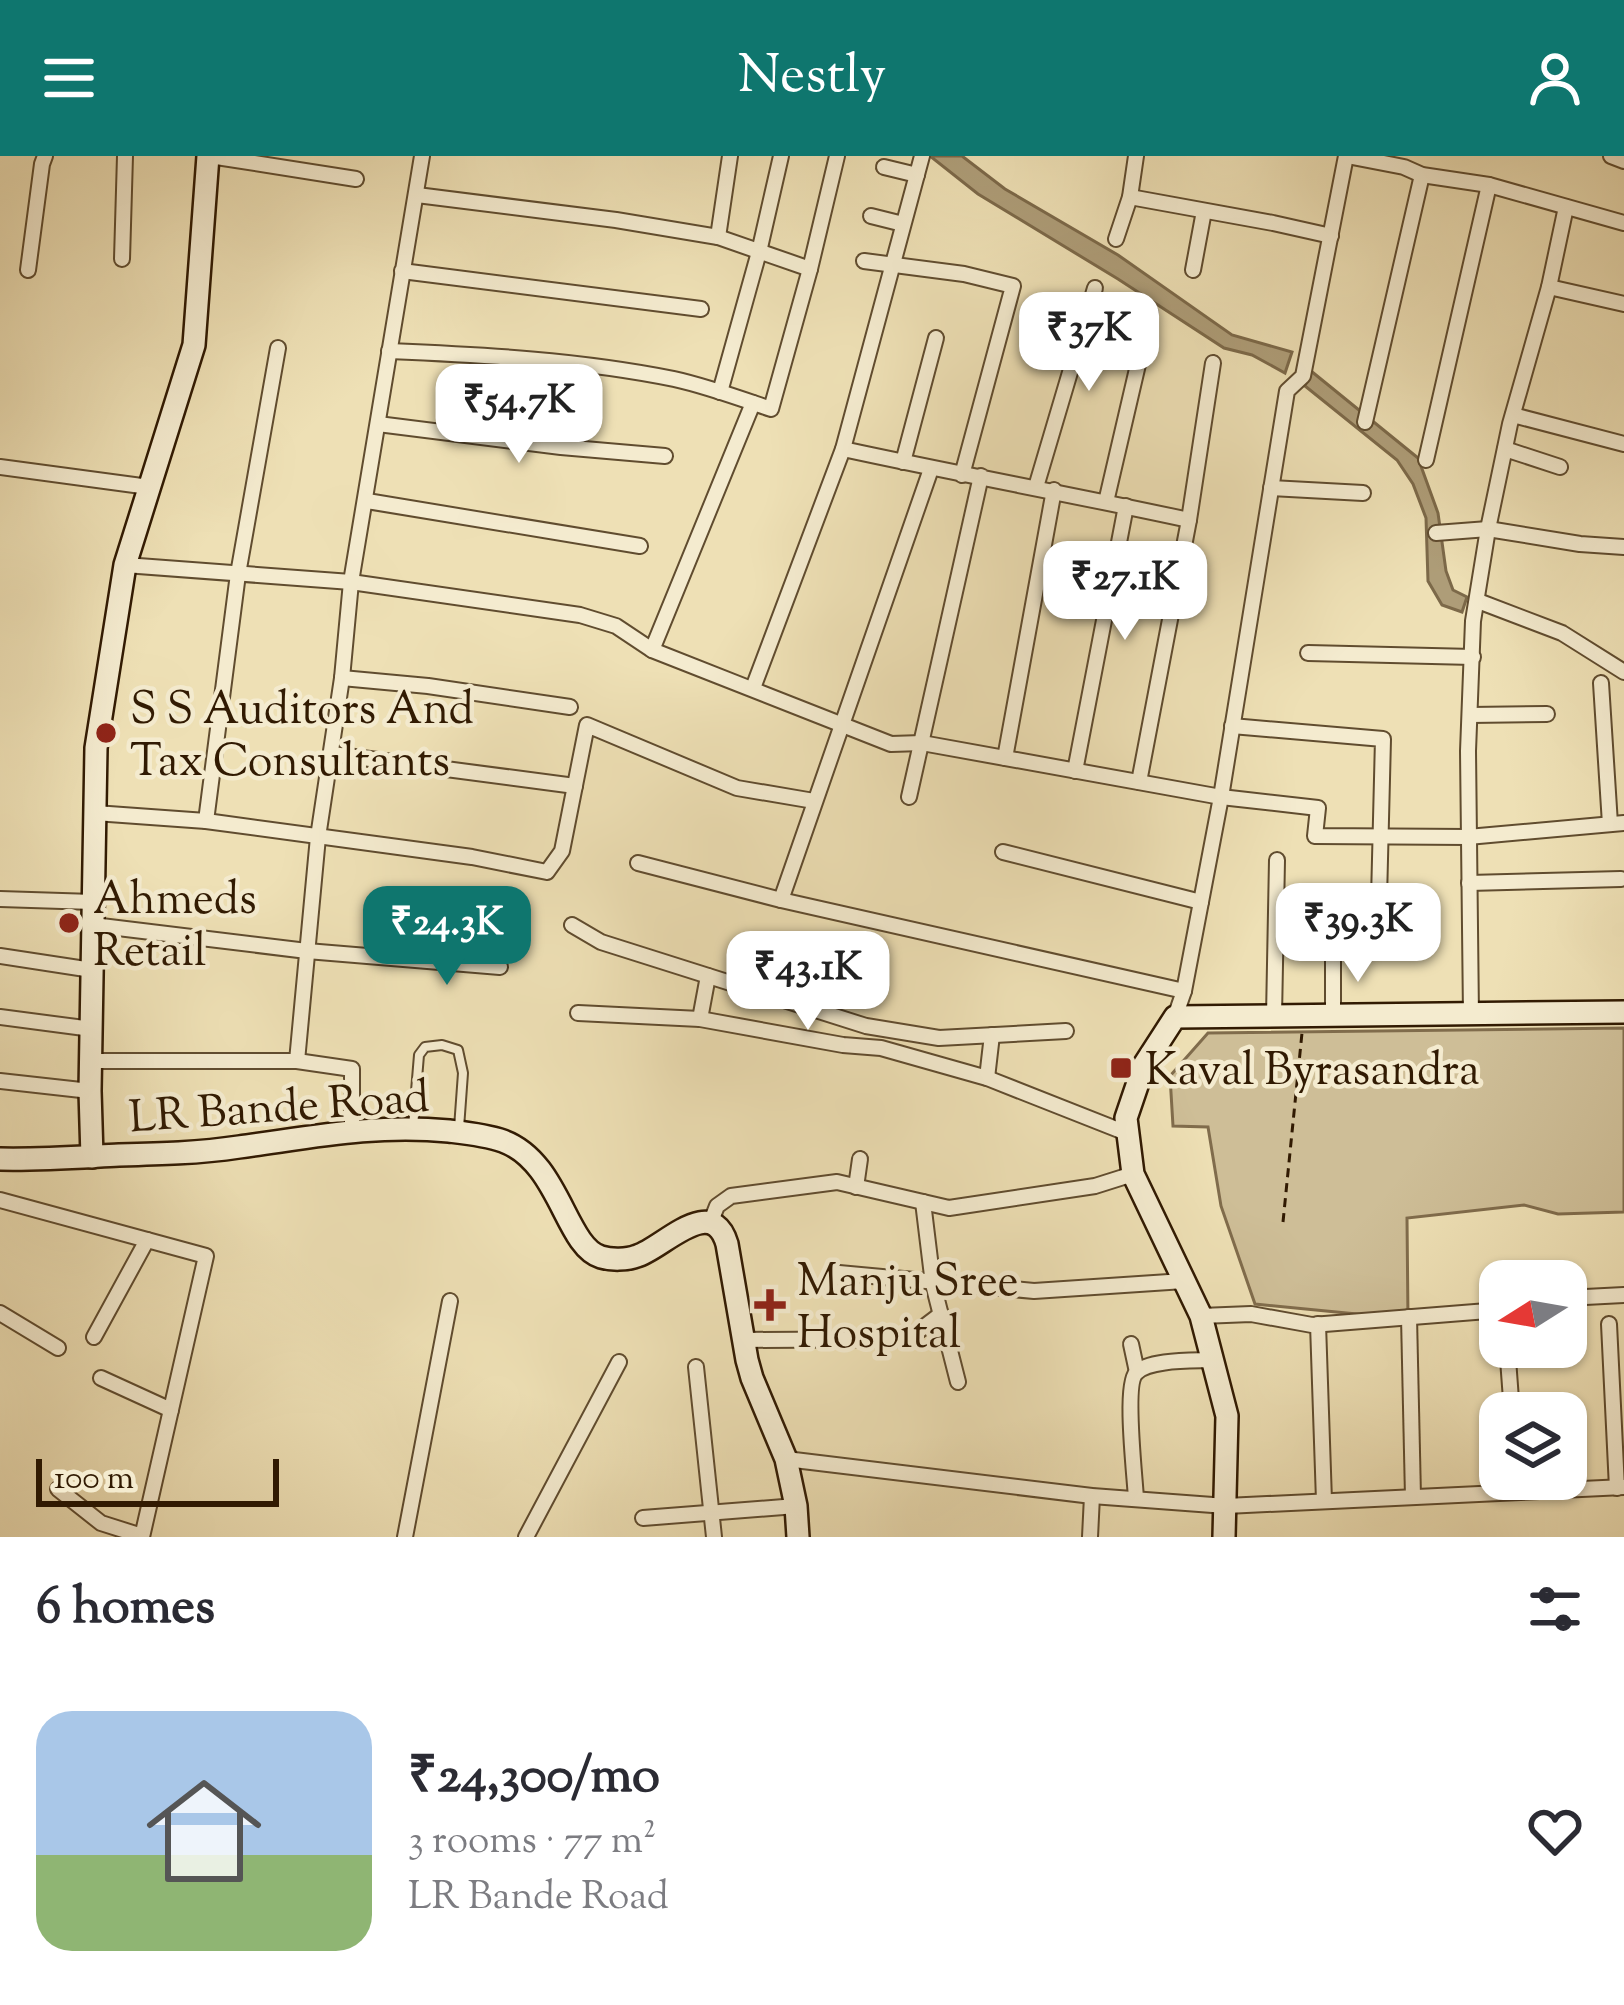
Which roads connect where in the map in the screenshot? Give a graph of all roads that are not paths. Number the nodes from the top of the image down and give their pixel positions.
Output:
1 (45, 156) edge
2 (125, 156) edge
3 (209, 156) edge
4 (422, 156) edge
5 (730, 156) edge
6 (781, 156) edge
7 (837, 156) edge
8 (922, 156) edge
9 (1136, 156) edge
10 (1346, 156) edge
11 (1611, 156) edge
12 (1624, 161) edge
13 (1405, 162) edge
14 (884, 167) dead end
15 (916, 175) junction
16 (1422, 175) junction
17 (356, 179) dead end
18 (1489, 185) junction
19 (417, 195) junction
20 (1130, 197) junction
21 (1566, 207) junction
22 (1204, 211) junction
23 (871, 216) dead end
24 (1624, 223) edge
25 (903, 224) junction
26 (1330, 236) junction
27 (718, 237) junction
28 (1116, 239) dead end
29 (759, 252) junction
30 (122, 259) dead end
31 (864, 261) dead end
32 (893, 264) junction
33 (28, 269) dead end
34 (810, 269) junction
35 (1192, 270) dead end
36 (402, 271) junction
37 (1549, 287) junction
38 (1095, 288) dead end
39 (1624, 304) edge
40 (701, 309) dead end
41 (1150, 313) dead end
42 (936, 338) dead end
43 (278, 348) dead end
44 (389, 351) junction
45 (1213, 363) dead end
46 (719, 392) junction
47 (753, 403) junction
48 (1513, 415) junction
49 (1365, 422) dead end
50 (378, 424) junction
51 (1624, 444) edge
52 (843, 449) junction
53 (1505, 449) junction
54 (665, 456) dead end
55 (1426, 460) dead end
56 (904, 462) junction
57 (0, 467) edge
58 (1560, 467) dead end
59 (931, 469) junction
60 (962, 475) junction
61 (981, 476) junction
62 (149, 487) junction
63 (1036, 487) junction
64 (1271, 488) junction
65 (1054, 490) junction
66 (1363, 493) dead end
67 (367, 500) junction
68 (1106, 502) junction
69 (1126, 506) junction
70 (1190, 520) junction
71 (1488, 529) junction
72 (1436, 533) dead end
73 (640, 546) dead end
74 (1624, 547) edge
75 (125, 565) junction
76 (238, 574) junction
77 (351, 582) junction
78 (1477, 603) junction
79 (652, 650) junction
80 (1308, 652) dead end
81 (1473, 658) junction
82 (1624, 672) edge
83 (342, 678) junction
84 (1601, 683) dead end
85 (752, 688) junction
86 (570, 707) dead end
87 (1546, 714) dead end
88 (1470, 715) junction
89 (841, 723) junction
90 (1232, 726) junction
91 (922, 743) junction
92 (332, 754) junction
93 (1005, 758) junction
94 (1075, 771) junction
95 (1139, 782) junction
96 (575, 786) junction
97 (909, 797) dead end
98 (1221, 797) junction
99 (814, 801) junction
100 (95, 813) junction
101 (206, 821) junction
102 (1617, 824) edge
103 (318, 837) junction
104 (1468, 837) junction
105 (1379, 838) junction
106 (1003, 852) dead end
107 (1277, 860) dead end
108 (638, 863) dead end
109 (1622, 879) edge
110 (1469, 883) junction
111 (0, 899) edge
112 (1379, 899) dead end
113 (781, 900) junction
114 (93, 902) junction
115 (1201, 902) junction
116 (572, 925) dead end
117 (93, 926) junction
118 (307, 951) junction
119 (1333, 955) dead end
120 (0, 956) edge
121 (500, 967) dead end
122 (92, 970) junction
123 (708, 976) junction
124 (1184, 991) junction
125 (1624, 1012) edge
126 (578, 1013) dead end
127 (1472, 1015) junction
128 (1274, 1016) junction
129 (1333, 1016) junction
130 (0, 1017) edge
131 (1175, 1018) junction
132 (700, 1019) junction
133 (92, 1029) junction
134 (1066, 1031) dead end
135 (992, 1036) junction
136 (90, 1061) junction
137 (297, 1061) junction
138 (987, 1078) junction
139 (0, 1081) edge
140 (90, 1091) junction
141 (412, 1129) junction
142 (352, 1130) junction
143 (459, 1132) junction
144 (1129, 1134) junction
145 (92, 1157) junction
146 (0, 1159) edge
147 (860, 1160) dead end
148 (1133, 1174) junction
149 (856, 1187) junction
150 (0, 1200) edge
151 (923, 1202) junction
152 (710, 1223) junction
153 (147, 1240) junction
154 (839, 1274) dead end
155 (1184, 1281) junction
156 (933, 1284) junction
157 (1624, 1294) edge
158 (1587, 1297) edge
159 (450, 1301) dead end
160 (1479, 1312) edge
161 (0, 1313) edge
162 (941, 1314) junction
163 (1201, 1316) junction
164 (1409, 1317) junction
165 (1318, 1324) junction
166 (1609, 1324) dead end
167 (94, 1337) dead end
168 (743, 1340) junction
169 (1131, 1344) dead end
170 (58, 1348) dead end
171 (1213, 1360) junction
172 (620, 1362) dead end
173 (696, 1367) dead end
174 (1137, 1372) junction
175 (101, 1378) dead end
176 (958, 1382) dead end
177 (171, 1411) junction
178 (786, 1459) junction
179 (1587, 1487) edge
180 (1620, 1488) edge
181 (58, 1489) dead end
182 (1479, 1490) edge
183 (1092, 1496) junction
184 (1413, 1497) junction
185 (1136, 1499) junction
186 (1324, 1501) junction
187 (796, 1506) junction
188 (1226, 1506) junction
189 (711, 1513) junction
190 (643, 1518) dead end
191 (97, 1530) edge
192 (142, 1537) edge
193 (405, 1537) edge
194 (526, 1537) edge
195 (714, 1537) edge
196 (798, 1537) edge
197 (1090, 1537) edge
198 (1224, 1537) edge

1 - 33 street
2 - 30 street
3 - 17 street
3 - 62 street
4 - 19 street
5 - 27 street
6 - 29 street
7 - 34 street
8 - 15 street
9 - 20 street
10 - 13 street
10 - 26 street
11 - 12 street
13 - 16 street
14 - 15 street
15 - 25 street
16 - 18 street
16 - 49 street
18 - 21 street
18 - 55 street
19 - 27 street
19 - 36 street
20 - 22 street
20 - 28 street
21 - 24 street
21 - 37 street
22 - 26 street
22 - 35 street
23 - 25 street
25 - 32 street
26 - 64 street
27 - 29 street
29 - 34 street
29 - 46 street
31 - 32 street
32 - 52 street
32 - 60 street
34 - 47 street
36 - 40 street
36 - 44 street
37 - 39 street
37 - 48 street
38 - 63 street
41 - 68 street
42 - 56 street
43 - 76 street
44 - 46 street
44 - 50 street
45 - 70 street
46 - 47 street
47 - 79 street
48 - 51 street
48 - 53 street
50 - 54 street
50 - 67 street
52 - 56 street
52 - 85 street
53 - 58 street
53 - 71 street
56 - 59 street
57 - 62 street
59 - 60 street
59 - 89 street
60 - 61 street
61 - 63 street
61 - 91 street
62 - 75 street
63 - 65 street
64 - 66 street
64 - 90 street
65 - 68 street
65 - 93 street
67 - 73 street
67 - 77 street
68 - 69 street
69 - 70 street
69 - 94 street
70 - 95 street
71 - 72 street
71 - 74 street
71 - 78 street
75 - 76 street
75 - 100 street
76 - 77 street
76 - 101 street
77 - 79 street
77 - 83 street
78 - 81 street
78 - 82 street
79 - 85 street
80 - 81 street
81 - 88 street
83 - 86 street
83 - 92 street
84 - 102 street
85 - 89 street
87 - 88 street
88 - 104 street
89 - 91 street
89 - 99 street
90 - 98 street
90 - 105 street
91 - 93 street
91 - 97 street
92 - 96 street
92 - 103 street
93 - 94 street
94 - 95 street
95 - 98 street
96 - 99 street
96 - 103 street
98 - 105 street
98 - 115 street
99 - 113 street
100 - 101 street
100 - 114 street
101 - 103 street
102 - 104 street
103 - 118 street
104 - 105 street
104 - 110 street
105 - 112 street
106 - 115 street
107 - 128 street
108 - 113 street
109 - 110 street
110 - 127 street
111 - 114 street
113 - 124 street
114 - 117 street
115 - 124 street
116 - 123 street
117 - 118 street
117 - 122 street
118 - 121 street
118 - 137 street
119 - 129 street
120 - 122 street
122 - 133 street
123 - 132 street
123 - 135 street
124 - 131 street
125 - 127 street
126 - 132 street
127 - 129 street
128 - 129 street
128 - 131 street
130 - 133 street
131 - 144 street
132 - 138 street
133 - 136 street
134 - 135 street
135 - 138 street
136 - 137 street
136 - 140 street
137 - 142 street
138 - 144 street
139 - 140 street
140 - 145 street
141 - 142 street, LR Bande Road
141 - 143 street, LR Bande Road
141 - 143 lane
142 - 145 street, LR Bande Road
143 - 152 street, LR Bande Road
144 - 148 street
145 - 146 street, LR Bande Road
147 - 149 street
148 - 151 street
148 - 155 street
149 - 151 street
149 - 152 street
150 - 153 street
151 - 156 street
152 - 168 street
153 - 167 street
153 - 177 street
154 - 156 street
155 - 156 street
155 - 163 street
156 - 162 street
157 - 158 street
159 - 193 street
160 - 164 street
161 - 170 street
162 - 168 street
162 - 176 street
163 - 165 street
163 - 171 street
164 - 165 street
164 - 184 street
165 - 186 street
166 - 180 street
168 - 178 street
169 - 174 street
171 - 174 street
171 - 188 street
172 - 194 street
173 - 189 street
174 - 185 street
175 - 177 street
177 - 192 street
178 - 183 street
178 - 187 street
179 - 180 street
181 - 191 street
182 - 184 street
183 - 185 street
183 - 197 street
184 - 186 street
185 - 188 street
186 - 188 street
187 - 189 street
187 - 196 street
188 - 198 street
189 - 190 street
189 - 195 street
191 - 192 street

